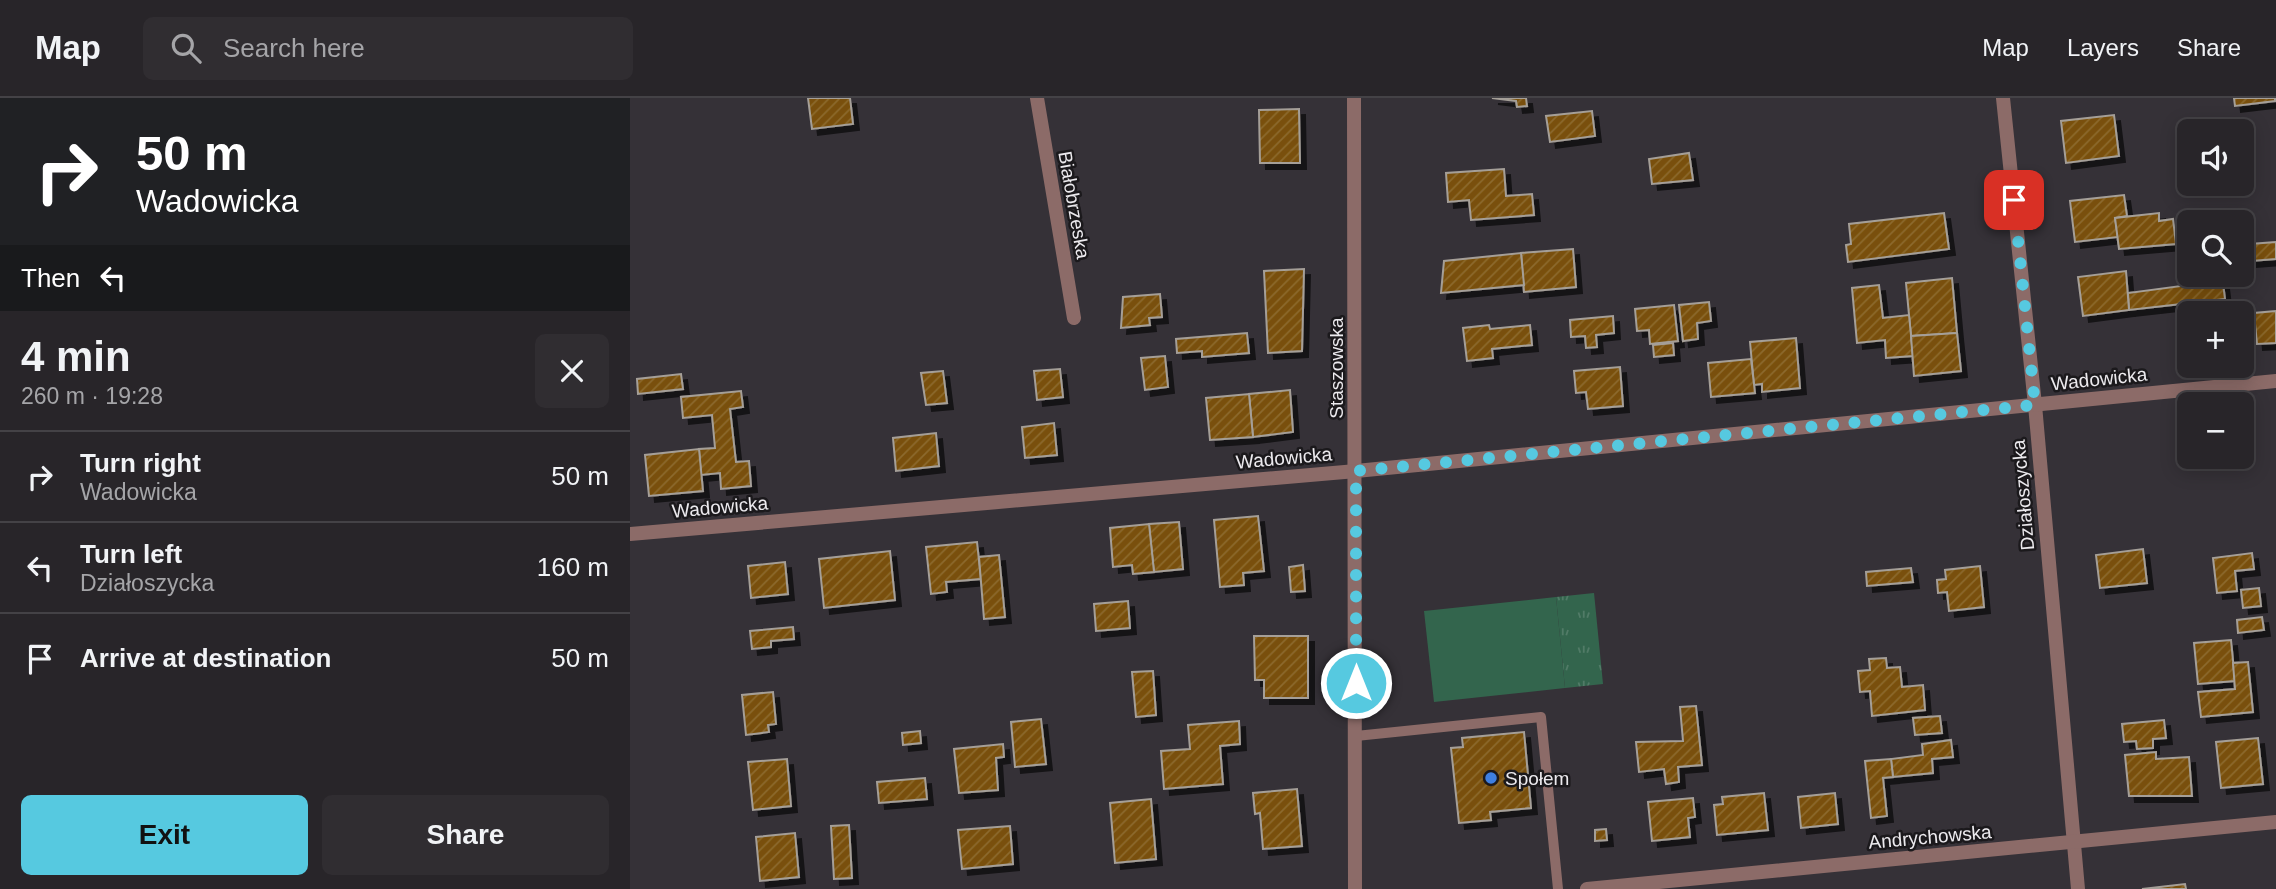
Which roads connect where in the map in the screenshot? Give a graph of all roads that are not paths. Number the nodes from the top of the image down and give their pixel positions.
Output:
1 (1037, 98) edge
2 (1354, 98) edge
3 (2003, 98) edge
4 (1074, 318) dead end
5 (2276, 381) edge
6 (2035, 405) junction
7 (1356, 471) junction
8 (630, 534) edge
9 (1356, 736) junction
10 (2276, 822) edge
11 (2072, 842) junction
12 (1356, 889) edge
13 (1558, 889) edge
14 (1587, 889) edge
15 (2078, 889) edge

1 - 4 street, Białobrzeska
2 - 7 street, Staszowska
3 - 6 street, Działoszycka
5 - 6 street, Wadowicka
6 - 7 street, Wadowicka
6 - 11 street, Działoszycka
7 - 8 street, Wadowicka
7 - 9 street, Staszowska
9 - 12 street, Staszowska
9 - 13 lane
10 - 11 street, Andrychowska
11 - 14 street, Andrychowska
11 - 15 street, Działoszycka

